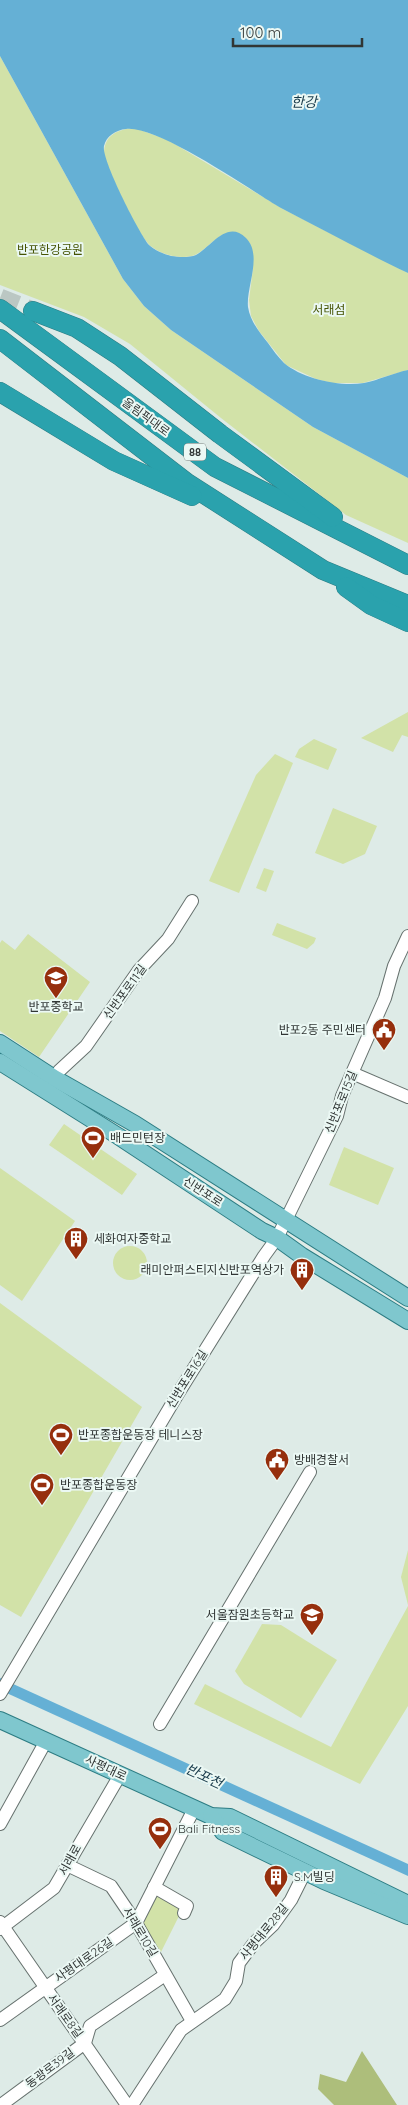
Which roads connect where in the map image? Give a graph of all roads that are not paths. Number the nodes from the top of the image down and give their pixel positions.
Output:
1 (0, 309) edge
2 (33, 311) tunnel mouth
3 (0, 338) edge
4 (0, 351) edge
5 (0, 392) edge
6 (147, 453) junction
7 (242, 518) junction
8 (363, 542) junction
9 (408, 565) edge
10 (323, 570) junction
11 (408, 605) edge
12 (408, 622) edge
13 (192, 901) dead end
14 (408, 936) edge
15 (0, 1043) edge
16 (0, 1062) edge
17 (352, 1073) junction
18 (54, 1078) junction
19 (408, 1097) edge
20 (286, 1220) junction
21 (278, 1238) junction
22 (408, 1298) edge
23 (408, 1321) edge
24 (310, 1472) dead end
25 (1, 1693) edge
26 (0, 1720) edge
27 (160, 1724) dead end
28 (46, 1741) junction
29 (120, 1775) junction
30 (194, 1808) junction
31 (211, 1816) junction
32 (0, 1824) edge
33 (67, 1865) junction
34 (305, 1872) junction
35 (154, 1887) junction
36 (408, 1904) edge
37 (184, 1913) dead end
38 (408, 1916) edge
39 (136, 1923) junction
40 (1, 1926) edge
41 (166, 1975) junction
42 (45, 1988) junction
43 (0, 2020) edge
44 (192, 2022) junction
45 (85, 2043) junction
46 (1, 2105) edge
47 (127, 2105) edge
48 (132, 2105) edge

1 - 8 highway, 올림픽대로 / 88
2 - 8 highway
3 - 6 highway, 88
4 - 6 highway, 88
5 - 7 highway
6 - 7 highway, 88
7 - 10 highway, 88
8 - 9 highway, 올림픽대로 / 88
10 - 11 highway, 88
10 - 12 highway
13 - 18 street, 신반포로11길
14 - 17 street, 신반포로15길
15 - 18 main road, 신반포로
16 - 21 main road, 신반포로
17 - 19 street
17 - 20 street, 신반포로15길
18 - 20 main road, 신반포로
20 - 21 street, 신반포로16길
20 - 22 main road, 신반포로
21 - 23 main road, 신반포로
21 - 25 street, 신반포로16길
24 - 27 street
26 - 28 main road, 사평대로
28 - 29 main road, 사평대로
28 - 32 street
29 - 30 main road, 사평대로
29 - 33 street, 서래로
30 - 31 main road, 사평대로
30 - 35 street, 사평대로26길
31 - 34 main road, 사평대로
31 - 36 main road, 사평대로
33 - 39 street, 서래로10길
33 - 40 street, 서래로
34 - 38 main road, 사평대로
34 - 44 street, 사평대로28길
35 - 37 street
35 - 39 street, 사평대로26길
39 - 41 street, 서래로10길
39 - 42 street, 사평대로26길
40 - 42 street, 서래로8길
41 - 44 street, 서래로10길
41 - 45 street, 동광로39길
42 - 43 street, 사평대로26길
42 - 45 street, 서래로8길
44 - 48 street, 사평대로28길
45 - 46 street, 동광로39길
45 - 47 street, 서래로8길

